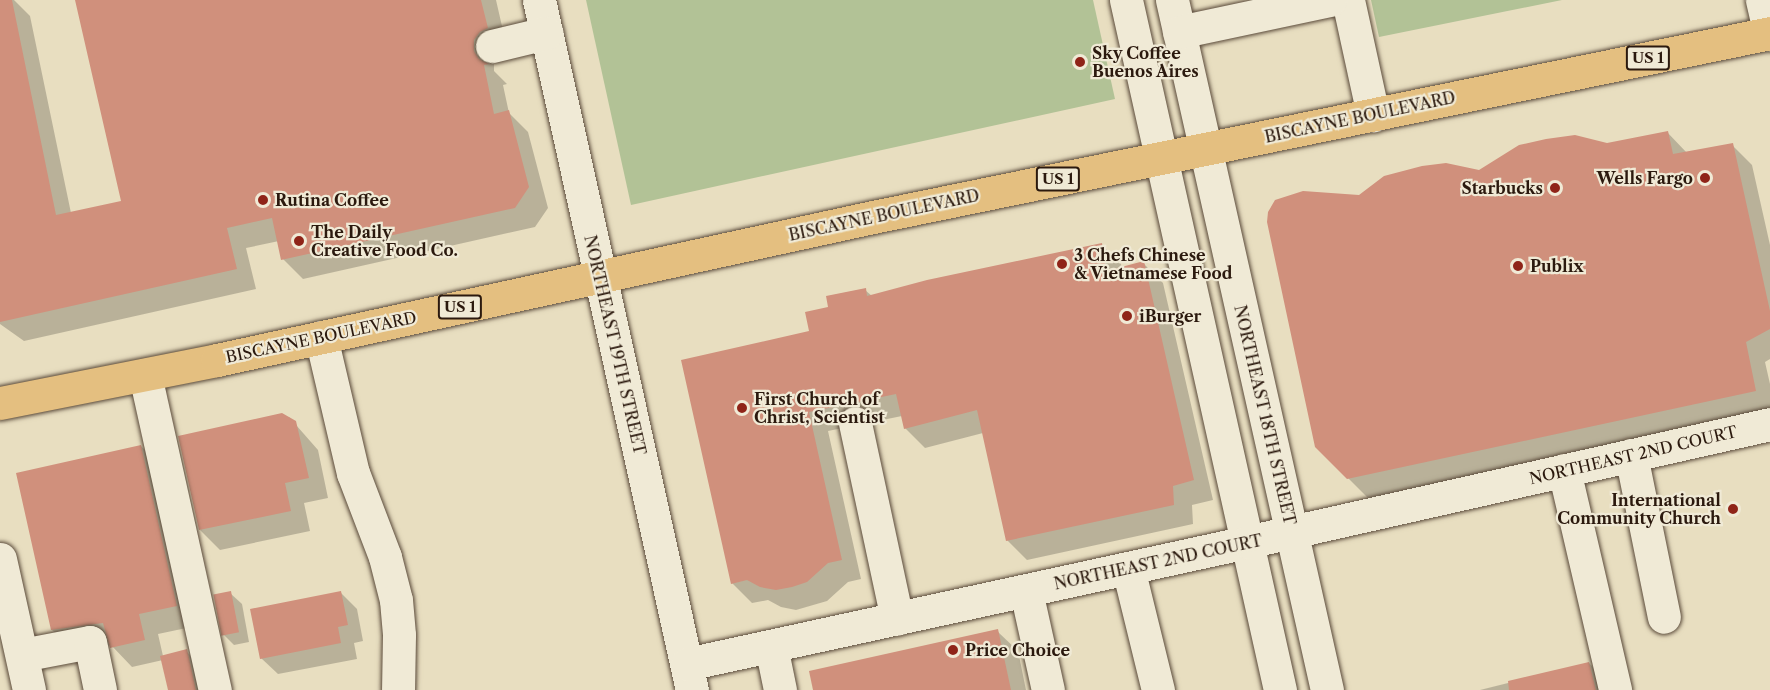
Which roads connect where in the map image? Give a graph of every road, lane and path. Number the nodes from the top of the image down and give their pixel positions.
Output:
1 (539, 0) edge
2 (1126, 0) edge
3 (1172, 0) edge
4 (1330, 0) edge
5 (1348, 0) edge
6 (1762, 0) edge
7 (1179, 32) junction
8 (546, 33) junction
9 (1770, 33) edge
10 (492, 46) dead end
11 (1373, 115) junction
12 (1205, 149) junction
13 (1161, 158) junction
14 (600, 277) junction
15 (321, 338) junction
16 (145, 375) junction
17 (0, 403) edge
18 (855, 423) dead end
19 (1770, 424) edge
20 (1631, 455) junction
21 (1564, 471) junction
22 (1292, 532) junction
23 (1247, 542) junction
24 (0, 559) edge
25 (1128, 568) junction
26 (1026, 591) junction
27 (1664, 617) dead end
28 (897, 619) junction
29 (771, 646) junction
30 (22, 655) junction
31 (689, 677) edge
32 (29, 690) edge
33 (100, 690) edge
34 (215, 690) edge
35 (398, 690) edge
36 (780, 690) edge
37 (1048, 690) edge
38 (1158, 690) edge
39 (1280, 690) edge
40 (1327, 690) edge
41 (1615, 690) edge

1 - 8 street, NORTHEAST 19TH STREET
2 - 13 street
3 - 7 street, NORTHEAST 18TH STREET
4 - 7 street
5 - 11 street
6 - 9 street
7 - 12 street, NORTHEAST 18TH STREET
8 - 10 street
8 - 14 street, NORTHEAST 19TH STREET
9 - 11 main road, BISCAYNE BOULEVARD / US 1
11 - 12 main road, BISCAYNE BOULEVARD / US 1
12 - 13 main road, BISCAYNE BOULEVARD / US 1
12 - 22 street, NORTHEAST 18TH STREET
13 - 14 main road, BISCAYNE BOULEVARD / US 1
13 - 23 street
14 - 15 main road, BISCAYNE BOULEVARD / US 1
14 - 31 street, NORTHEAST 19TH STREET
15 - 16 main road, BISCAYNE BOULEVARD / US 1
15 - 35 street
16 - 17 main road, BISCAYNE BOULEVARD / US 1
16 - 34 street
18 - 28 street
19 - 20 street, NORTHEAST 2ND COURT
20 - 21 street, NORTHEAST 2ND COURT
20 - 27 street
21 - 22 street, NORTHEAST 2ND COURT
21 - 41 street
22 - 23 street, NORTHEAST 2ND COURT
22 - 40 street, NORTHEAST 18TH STREET
23 - 25 street, NORTHEAST 2ND COURT
23 - 39 street
24 - 30 street
25 - 26 street, NORTHEAST 2ND COURT
25 - 38 street
26 - 28 street, NORTHEAST 2ND COURT
26 - 37 street
28 - 29 street, NORTHEAST 2ND COURT
29 - 31 street, NORTHEAST 2ND COURT
29 - 36 street
30 - 32 street
30 - 33 street

